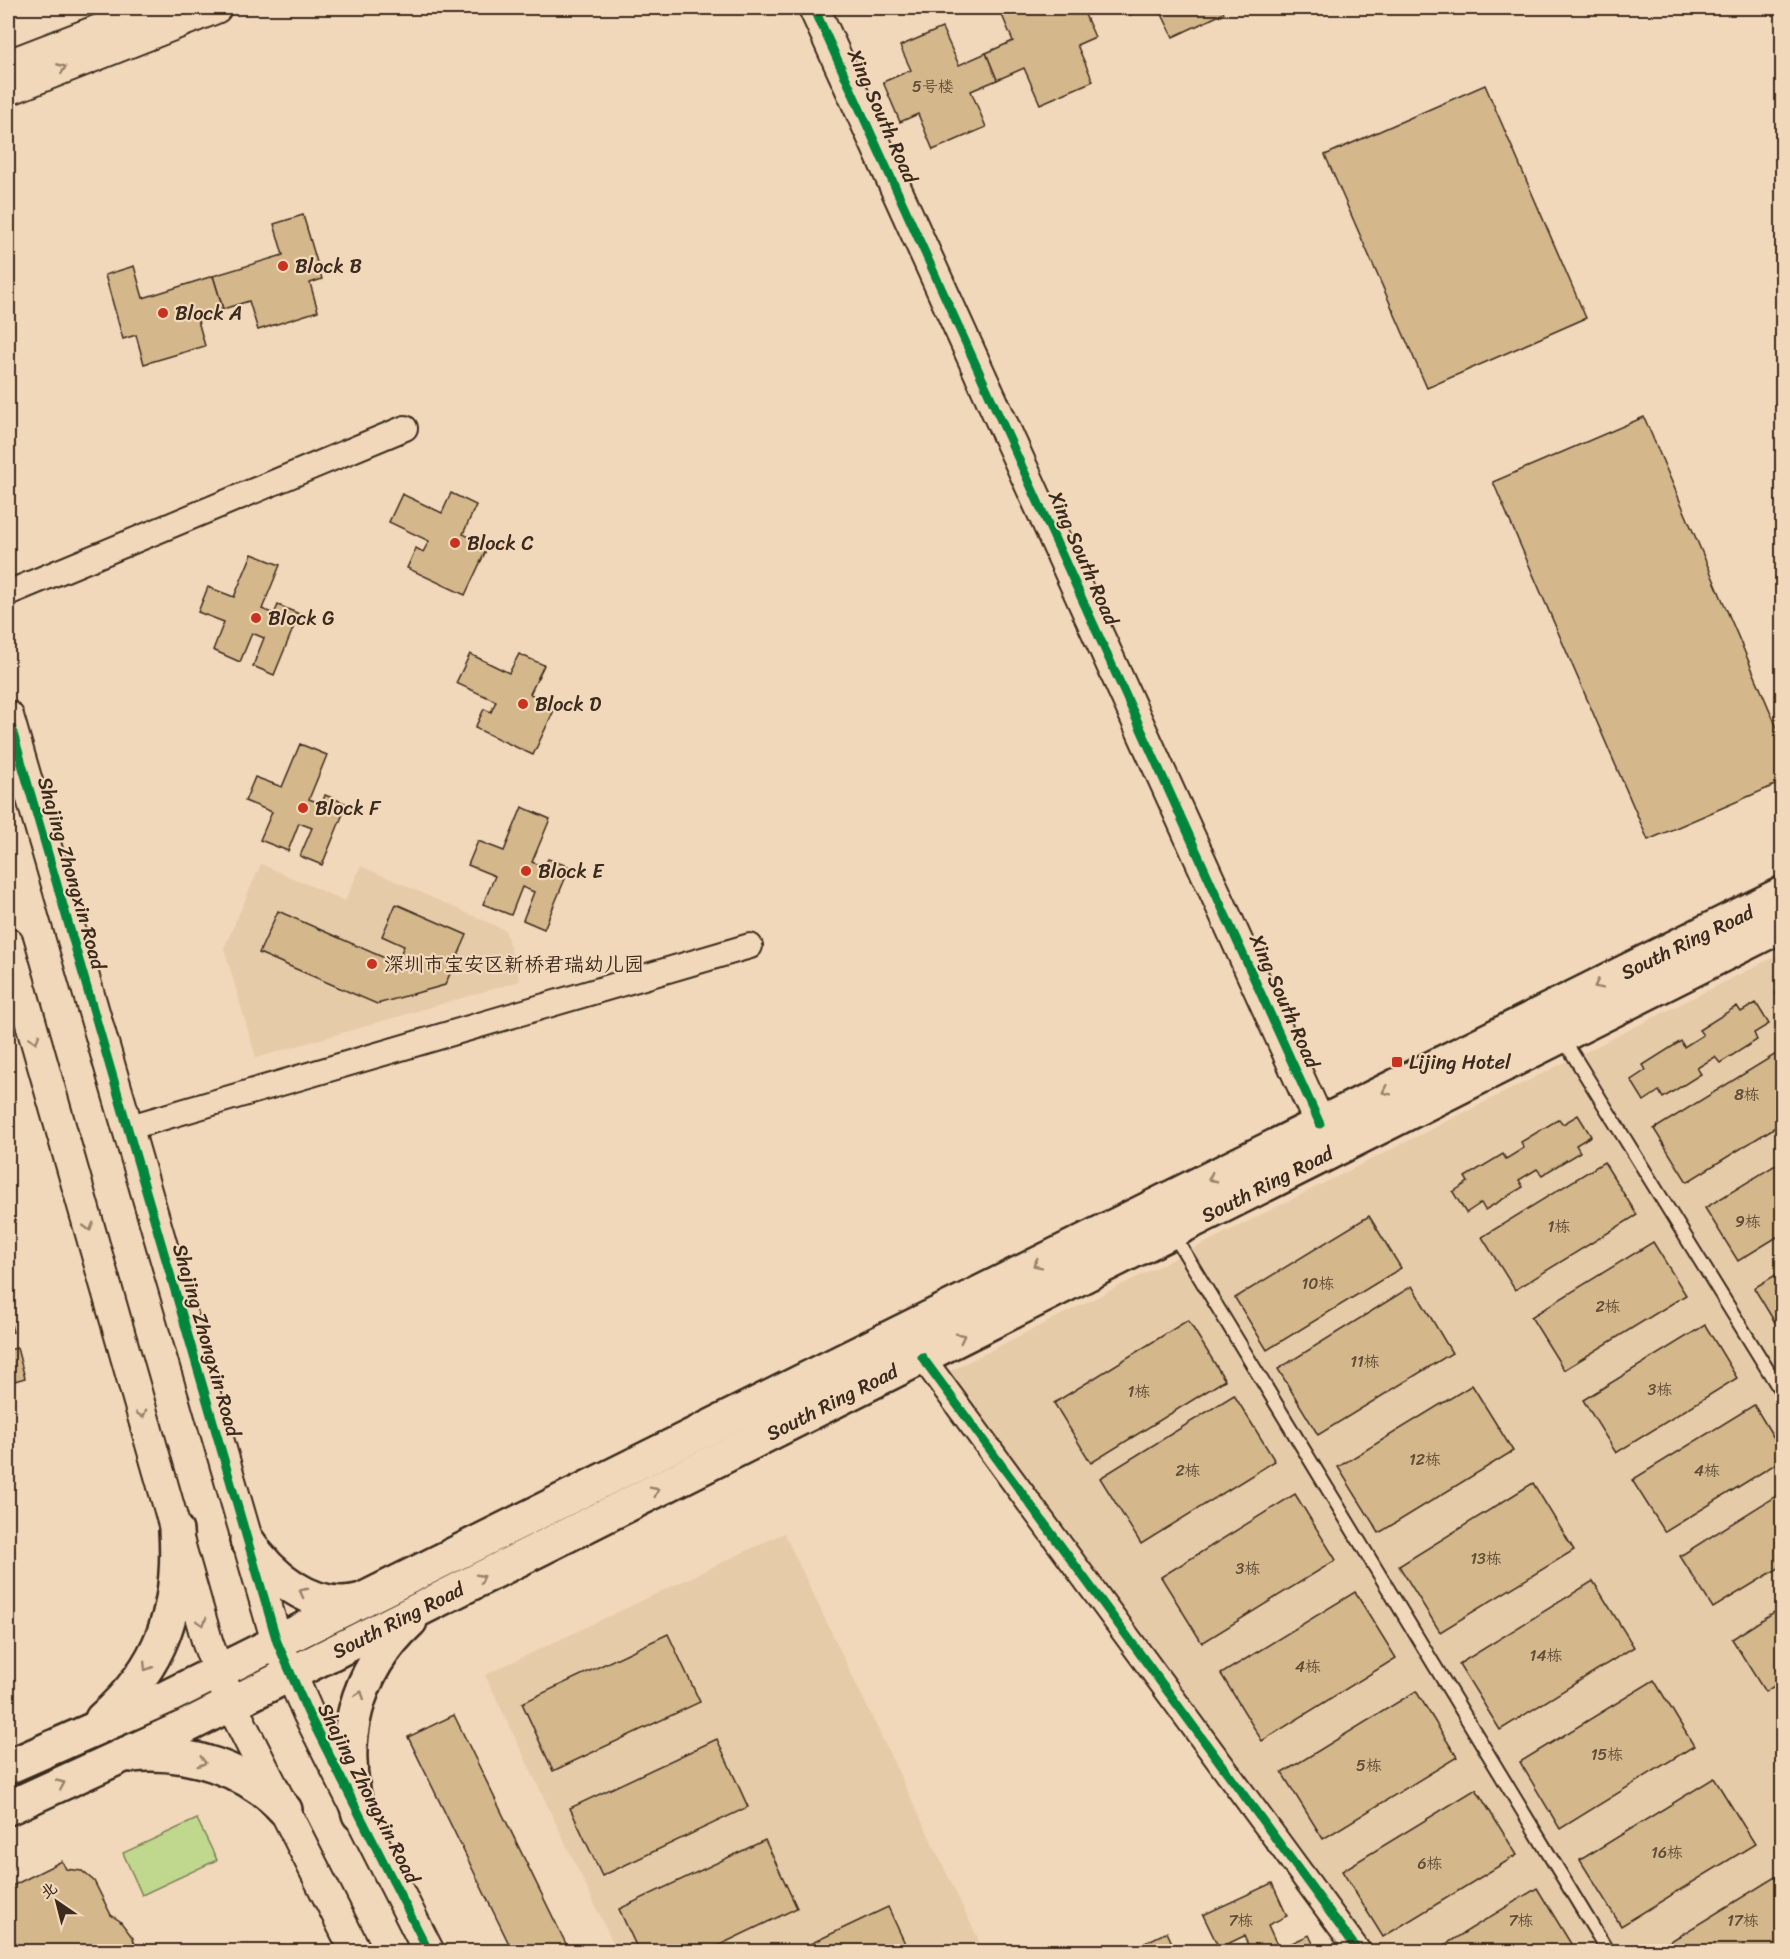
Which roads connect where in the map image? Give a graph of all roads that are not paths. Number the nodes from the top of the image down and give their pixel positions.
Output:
1 (156, 8) edge
2 (216, 8) edge
3 (814, 8) edge
4 (8, 65) edge
5 (8, 90) edge
6 (405, 428) dead end
7 (8, 594) edge
8 (8, 716) edge
9 (1782, 894) edge
10 (1782, 925) edge
11 (8, 943) edge
12 (750, 946) dead end
13 (15, 1002) edge
14 (1561, 1036) junction
15 (1320, 1124) junction
16 (127, 1128) junction
17 (1172, 1232) junction
18 (922, 1357) junction
19 (1782, 1393) edge
20 (176, 1531) junction
21 (246, 1540) junction
22 (359, 1601) junction
23 (431, 1603) junction
24 (277, 1642) junction
25 (218, 1671) junction
26 (290, 1674) junction
27 (231, 1704) junction
28 (82, 1735) junction
29 (123, 1755) junction
30 (8, 1767) edge
31 (8, 1773) edge
32 (8, 1808) edge
33 (285, 1810) junction
34 (359, 1814) junction
35 (356, 1952) edge
36 (429, 1952) edge
37 (1359, 1952) edge
38 (1608, 1952) edge

1 - 4 street
5 -> 2 street
3 - 15 street, Xing South Road
6 - 7 street
8 - 16 street, Shajing Zhongxin Road
9 -> 15 main road, South Ring Road
10 - 14 main road, South Ring Road
11 - 13 street
12 - 16 street
13 -> 20 street
14 - 17 main road, South Ring Road
14 - 19 lane
15 -> 22 main road, South Ring Road
16 - 21 street, Shajing Zhongxin Road
18 -> 17 main road, South Ring Road
17 - 38 lane
23 -> 18 main road, South Ring Road
18 - 37 street
20 -> 25 street
20 -> 28 main road
22 -> 21 main road
21 - 24 street, Shajing Zhongxin Road
22 - 24 main road, South Ring Road
23 - 26 main road, South Ring Road
34 -> 23 main road
24 - 25 main road, South Ring Road
24 - 26 street, Shajing Zhongxin Road
25 - 27 street
25 - 28 main road, South Ring Road
26 - 27 main road, South Ring Road
26 - 34 street, Shajing Zhongxin Road
27 - 29 main road, South Ring Road
27 - 33 street
28 - 30 main road, South Ring Road
32 -> 29 main road, South Ring Road
29 -> 33 main road
31 - 32 main road
33 - 35 street
34 - 36 street, Shajing Zhongxin Road

